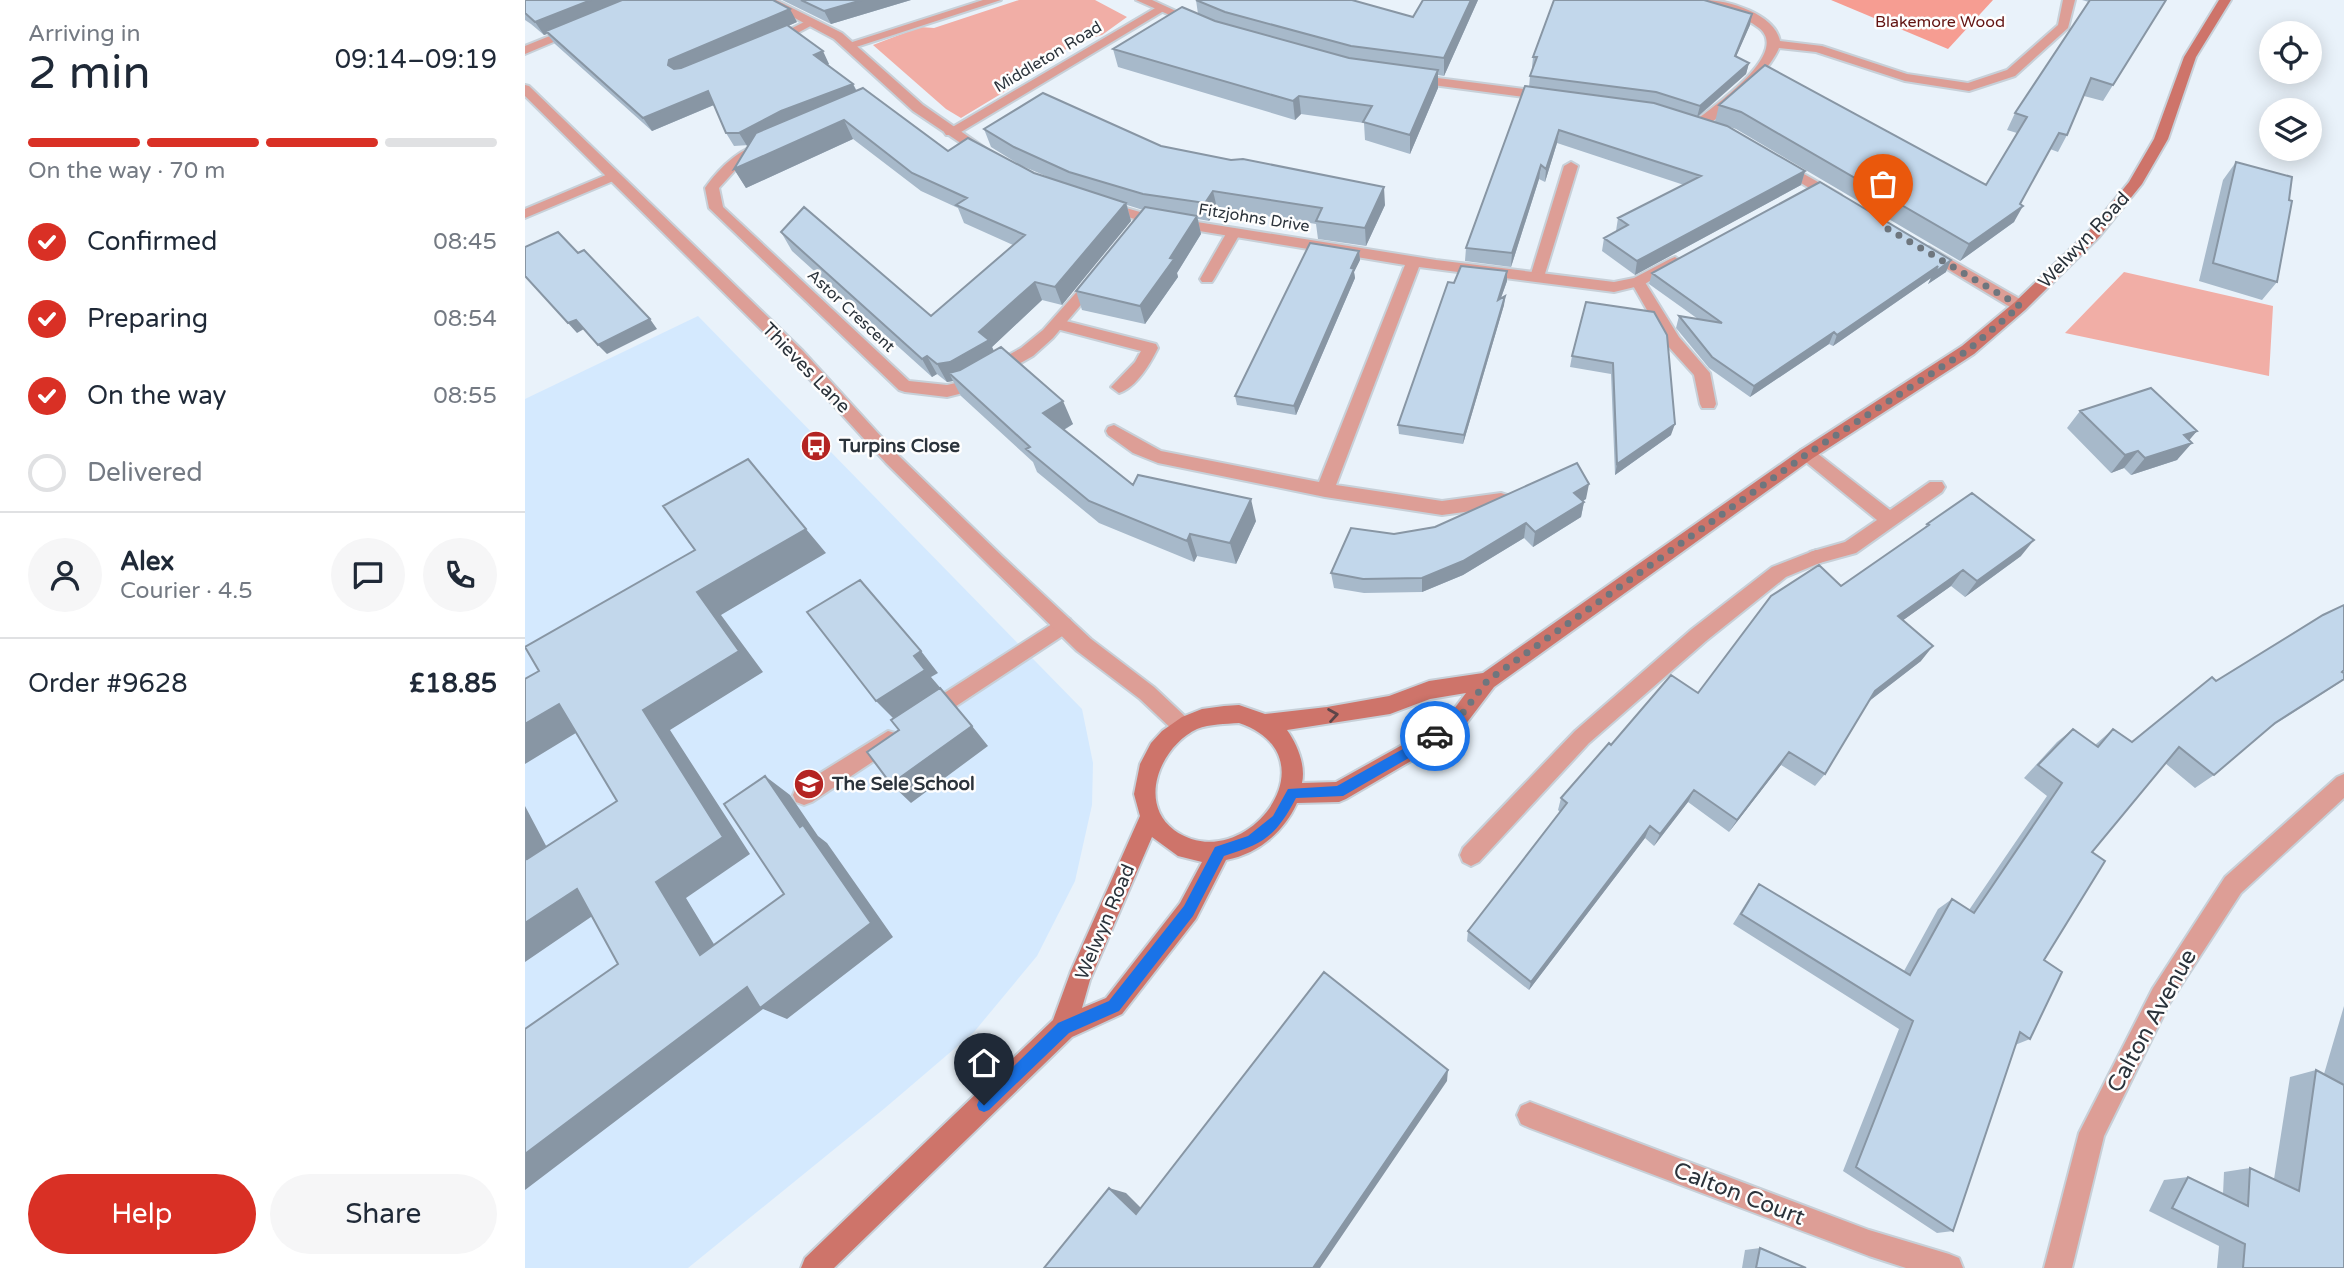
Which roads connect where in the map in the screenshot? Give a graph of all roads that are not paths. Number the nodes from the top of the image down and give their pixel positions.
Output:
1 (767, 0) edge
2 (995, 0) edge
3 (1142, 0) edge
4 (1711, 0) edge
5 (2069, 0) edge
6 (2225, 0) edge
7 (1160, 9) junction
8 (813, 22) junction
9 (587, 26) edge
10 (1210, 29) edge
11 (1776, 44) junction
12 (849, 45) junction
13 (756, 48) edge
14 (525, 50) edge
15 (1403, 77) edge
16 (525, 89) edge
17 (1562, 98) edge
18 (1720, 131) edge
19 (951, 132) junction
20 (773, 142) edge
21 (993, 158) edge
22 (1772, 160) edge
23 (1571, 166) dead end
24 (613, 176) junction
25 (1090, 202) edge
26 (1849, 206) edge
27 (525, 214) edge
28 (1234, 232) junction
29 (1918, 246) edge
30 (1685, 256) edge
31 (1414, 261) junction
32 (1104, 269) edge
33 (1537, 277) junction
34 (1207, 279) dead end
35 (1638, 282) junction
36 (2020, 306) junction
37 (1058, 324) junction
38 (1119, 387) dead end
39 (1708, 404) dead end
40 (1114, 431) dead end
41 (1807, 454) junction
42 (1936, 487) dead end
43 (1325, 490) junction
44 (1501, 499) edge
45 (1888, 519) junction
46 (1063, 625) junction
47 (1487, 681) junction
48 (1265, 723) junction
49 (1183, 727) junction
50 (2344, 784) edge
51 (1292, 793) junction
52 (804, 795) dead end
53 (1150, 818) junction
54 (1219, 851) junction
55 (1471, 855) dead end
56 (1063, 1028) junction
57 (1530, 1115) dead end
58 (819, 1267) edge
59 (1949, 1268) edge
60 (2058, 1268) edge

1 - 8 street
2 - 12 street
3 - 7 street
4 - 11 street
5 - 11 street
6 - 36 main road, Welwyn Road
7 - 10 street
7 - 19 street, Middleton Road
8 - 12 street
8 - 13 street
9 - 14 street
11 - 18 street
12 - 19 street
15 - 17 street
16 - 24 street, Thieves Lane
19 - 21 street
20 - 37 street, Astor Crescent
22 - 26 street
23 - 33 street
24 - 27 street
24 - 46 street, Thieves Lane
25 - 28 street, Fitzjohns Drive
28 - 31 street, Fitzjohns Drive
28 - 34 street
29 - 36 street
30 - 35 street, Fitzjohns Drive
31 - 33 street, Fitzjohns Drive
31 - 43 street
32 - 37 street, Astor Crescent
33 - 35 street, Fitzjohns Drive
35 - 39 street
36 - 41 main road, Welwyn Road
37 - 38 street
40 - 43 street
41 - 45 street
41 - 47 main road, Welwyn Road
42 - 45 street
43 - 44 street
45 - 55 street
46 - 49 street, Thieves Lane
46 - 52 street
48 -> 47 main road, Welwyn Road
47 - 51 main road, Welwyn Road
48 - 49 main road
48 - 51 main road
49 - 53 main road
50 - 60 street, Calton Avenue
51 - 54 main road
53 - 54 main road
53 - 56 main road, Welwyn Road
54 - 56 main road, Welwyn Road
56 - 58 main road, Welwyn Road
57 - 59 street, Calton Court

